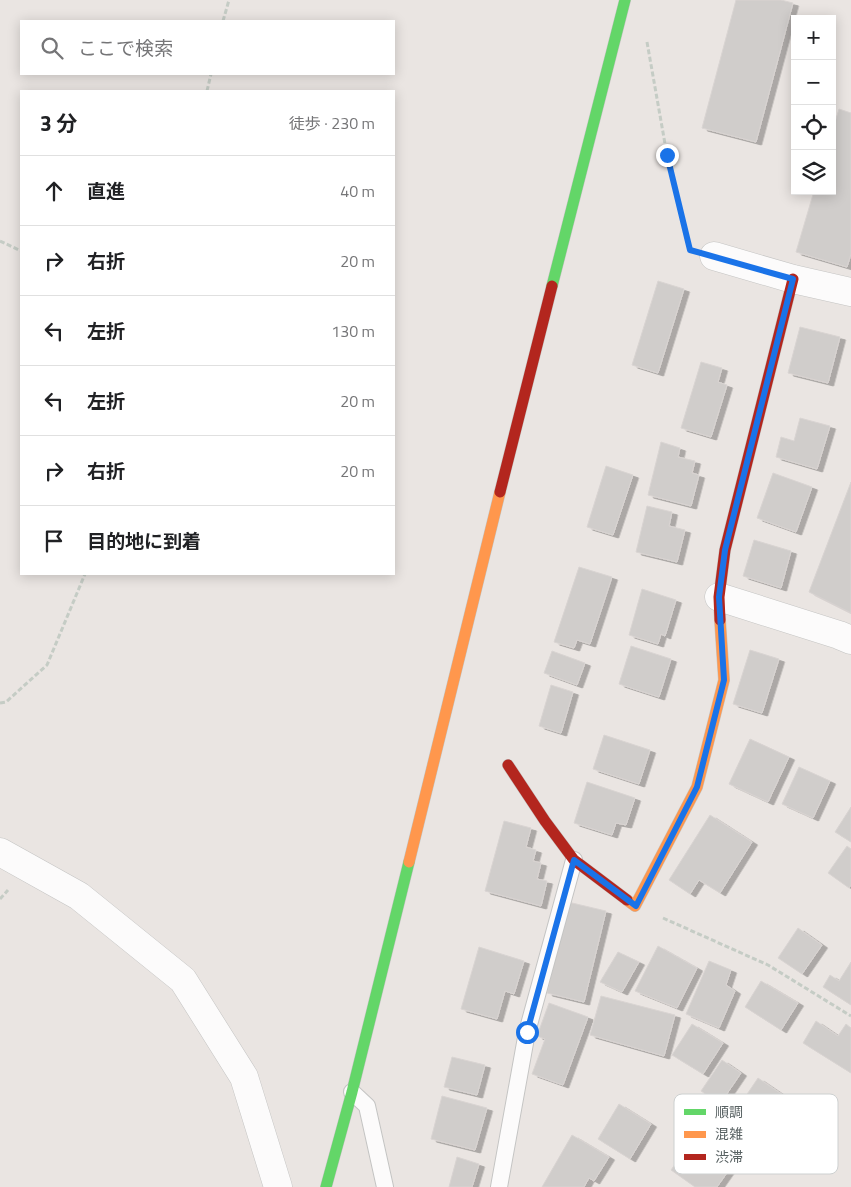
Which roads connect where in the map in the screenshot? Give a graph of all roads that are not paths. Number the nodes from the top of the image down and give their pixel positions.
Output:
1 (625, 0) edge
2 (714, 256) road end
3 (793, 279) junction
4 (851, 292) edge
5 (719, 597) junction
6 (851, 640) edge
7 (508, 765) dead end
8 (0, 852) edge
9 (574, 860) junction
10 (352, 1092) junction
11 (278, 1187) edge
12 (326, 1187) edge
13 (385, 1187) edge
14 (499, 1187) edge

1 - 10 street
2 - 3 street
3 - 4 street
3 - 5 street
5 - 6 street
5 - 9 street
7 - 9 street
8 - 11 street
9 - 14 lane
10 - 12 street
10 - 13 lane

